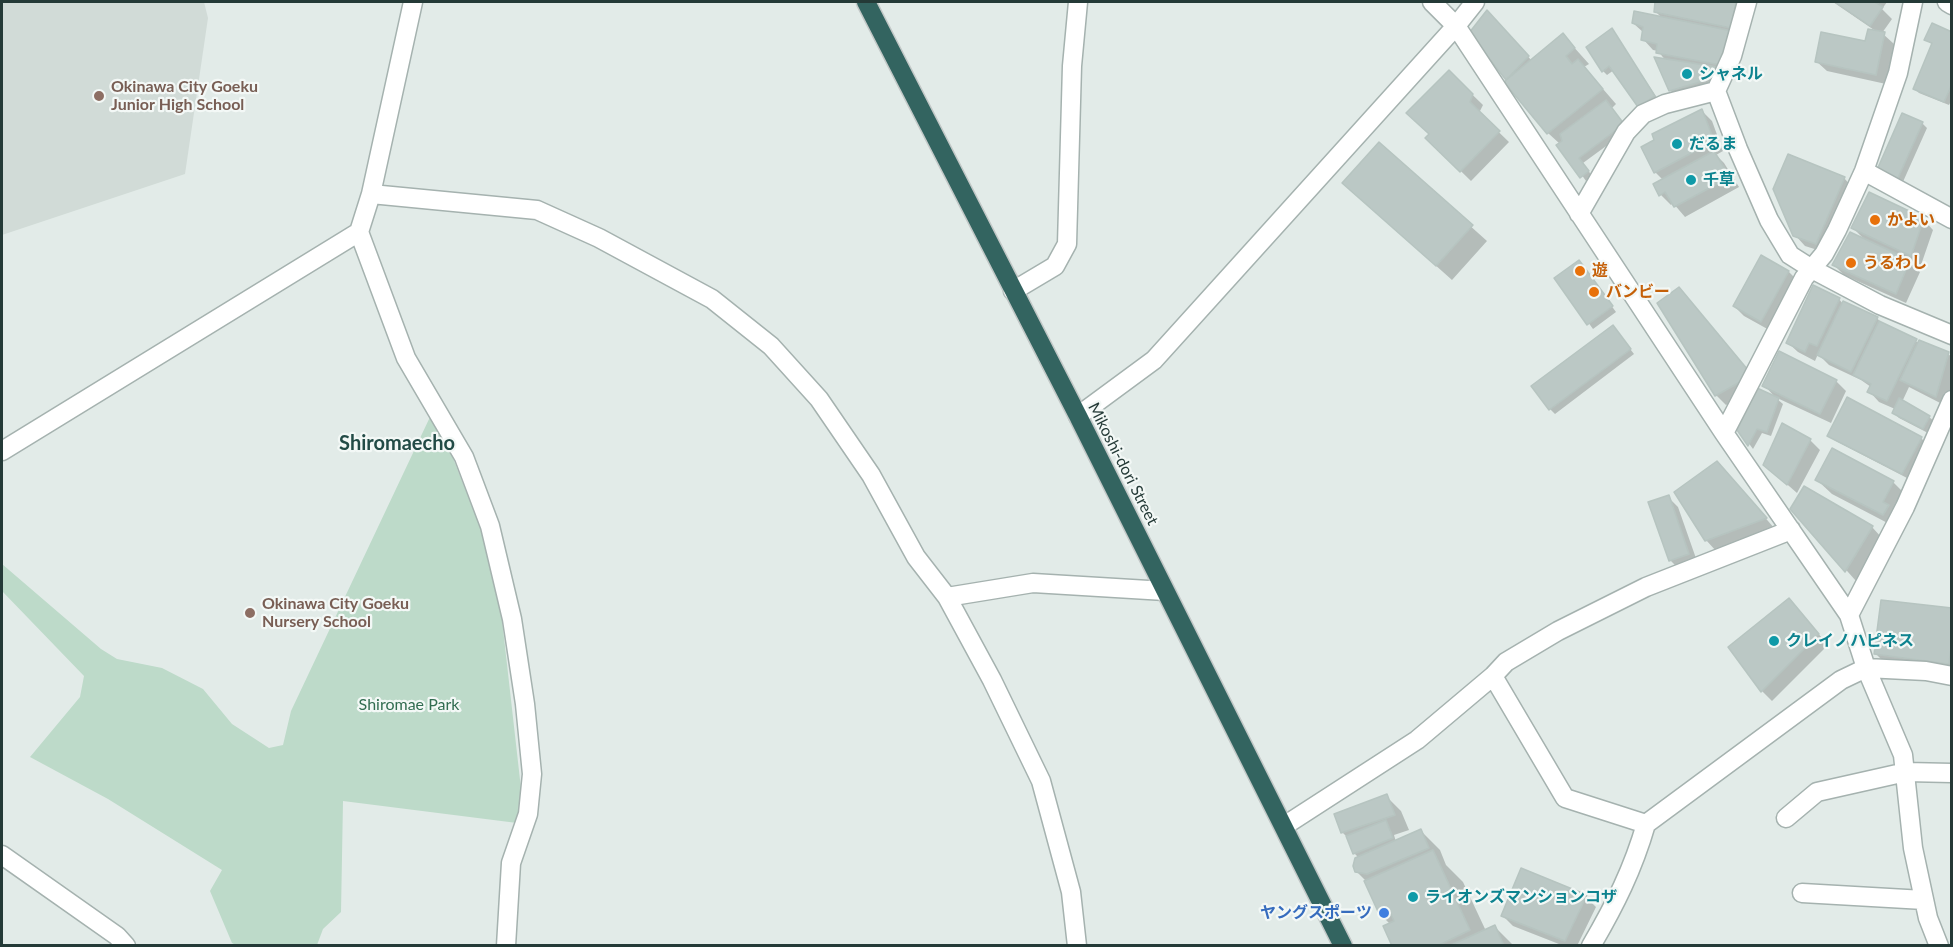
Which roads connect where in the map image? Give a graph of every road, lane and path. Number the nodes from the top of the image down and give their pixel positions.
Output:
1 (413, 2) edge
2 (866, 2) edge
3 (1078, 2) edge
4 (1432, 2) edge
5 (1474, 2) edge
6 (1747, 2) edge
7 (1913, 2) edge
8 (1947, 2) edge
9 (1952, 5) edge
10 (1456, 26) junction
11 (1716, 91) junction
12 (1863, 171) junction
13 (371, 194) junction
14 (1579, 214) junction
15 (1952, 219) edge
16 (359, 232) junction
17 (1812, 269) junction
18 (1013, 291) junction
19 (1952, 335) edge
20 (1952, 400) edge
21 (1078, 416) junction
22 (1724, 433) junction
23 (2, 451) edge
24 (1791, 530) junction
25 (1165, 591) junction
26 (947, 597) junction
27 (1849, 615) junction
28 (1866, 668) junction
29 (1493, 676) junction
30 (1952, 676) edge
31 (1906, 772) junction
32 (1952, 773) edge
33 (1786, 818) dead end
34 (1646, 824) junction
35 (1284, 826) junction
36 (2, 855) edge
37 (1802, 893) dead end
38 (1924, 900) junction
39 (126, 945) edge
40 (506, 945) edge
41 (1077, 945) edge
42 (1343, 945) edge
43 (1591, 945) edge
44 (1939, 945) edge

1 - 13 street
2 - 18 highway, Mikoshi-dori Street
3 - 18 street
4 - 10 street
5 - 10 street
6 - 11 street
7 - 12 street
8 - 9 street
10 - 14 street
10 - 21 street
11 - 14 street
11 - 17 street
12 - 15 street
12 - 17 street
13 - 16 street
13 - 26 street
14 - 22 street
16 - 23 street
16 - 40 street
17 - 19 street
17 - 22 street
18 - 21 highway, Mikoshi-dori Street
20 - 27 street
21 - 25 highway, Mikoshi-dori Street
22 - 24 street
24 - 27 street
24 - 29 street
25 - 26 street
25 - 35 highway, Mikoshi-dori Street
26 - 41 street
27 - 28 street
28 - 30 street
28 - 31 street
28 - 34 street
29 - 34 street
29 - 35 street
31 - 32 street
31 - 33 street
31 - 38 street
34 - 43 street
35 - 42 highway, Mikoshi-dori Street
36 - 39 street
37 - 38 street
38 - 44 street

